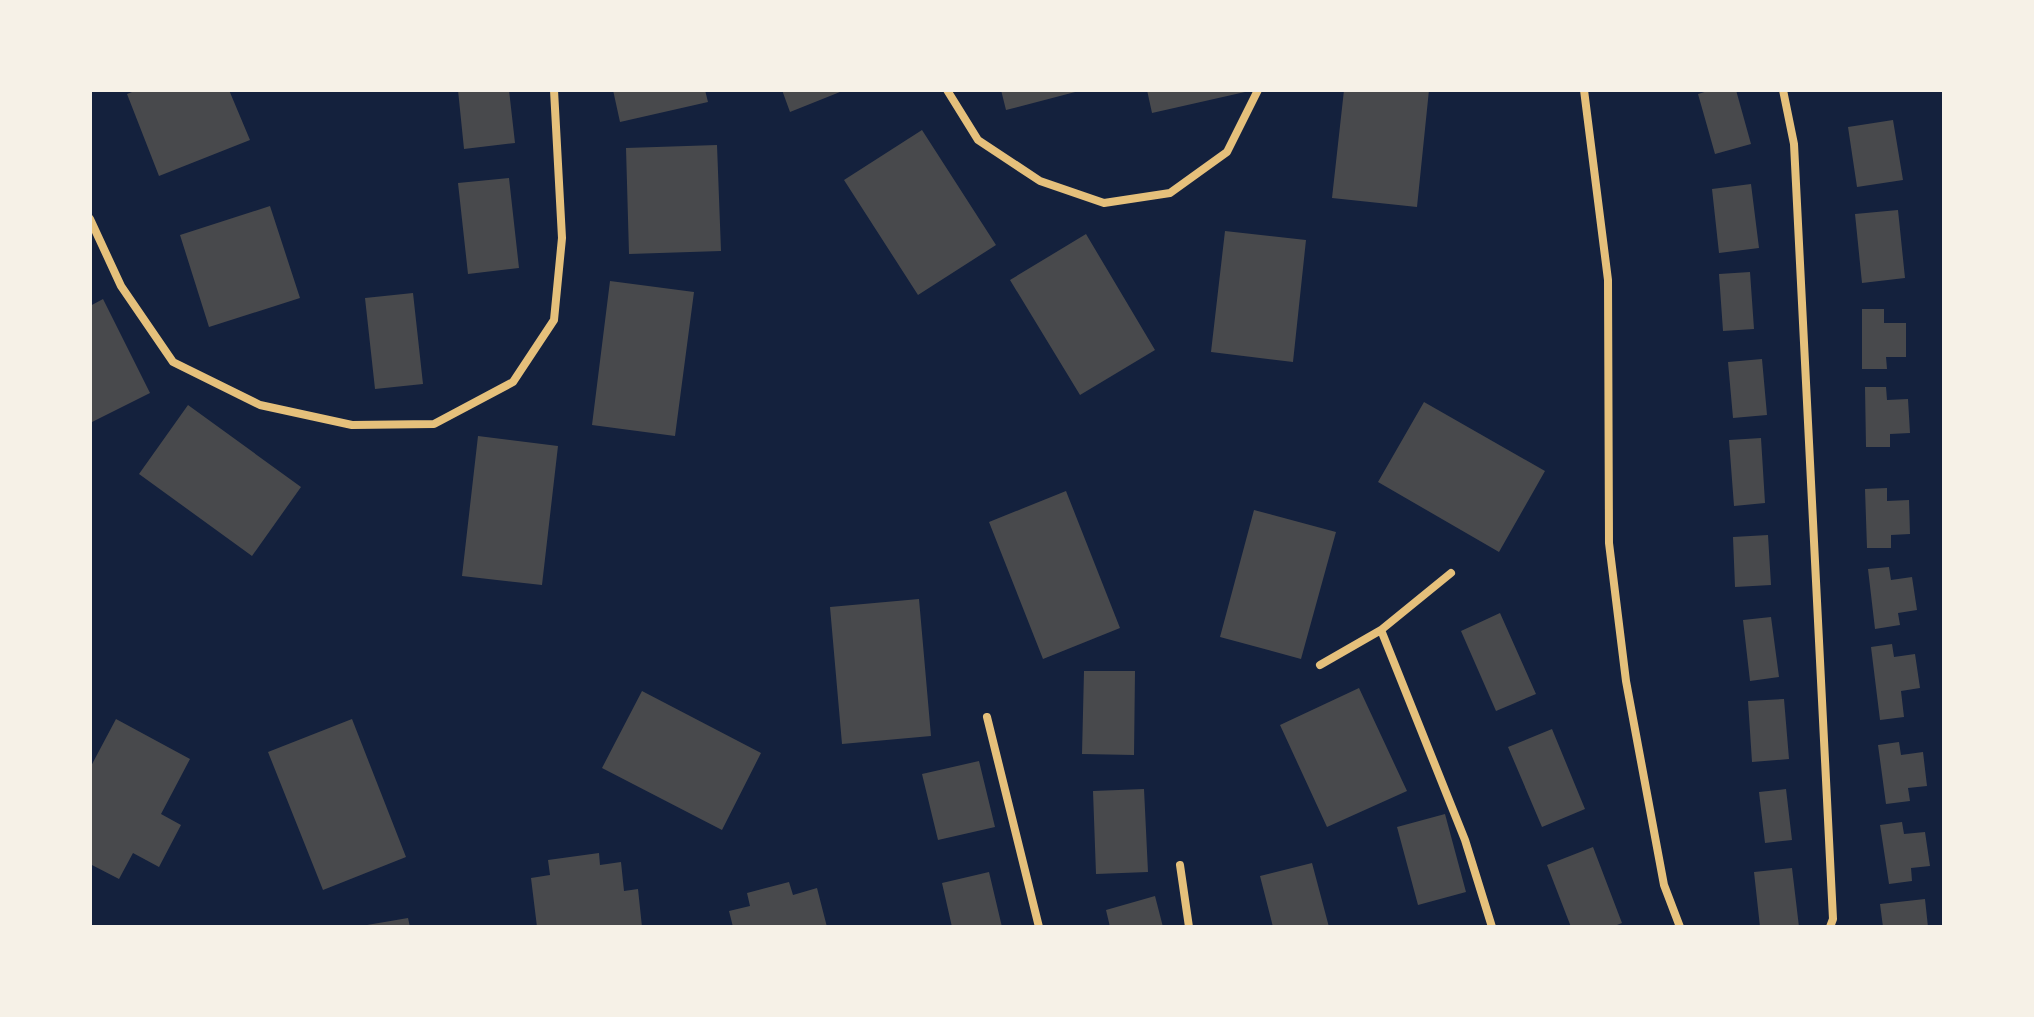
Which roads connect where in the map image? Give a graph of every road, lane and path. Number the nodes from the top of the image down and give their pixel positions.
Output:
1 (554, 90) edge
2 (947, 90) edge
3 (1258, 90) edge
4 (1584, 90) edge
5 (1783, 90) edge
6 (90, 219) edge
7 (1451, 573) dead end
8 (1381, 630) junction
9 (1320, 665) dead end
10 (987, 717) dead end
11 (1180, 865) dead end
12 (1039, 927) edge
13 (1189, 927) edge
14 (1492, 927) edge
15 (1680, 927) edge
16 (1830, 927) edge

1 - 6 street
2 - 3 street
4 - 15 street
5 - 16 street
7 - 8 street
8 - 9 street
8 - 14 street
10 - 12 street
11 - 13 street

